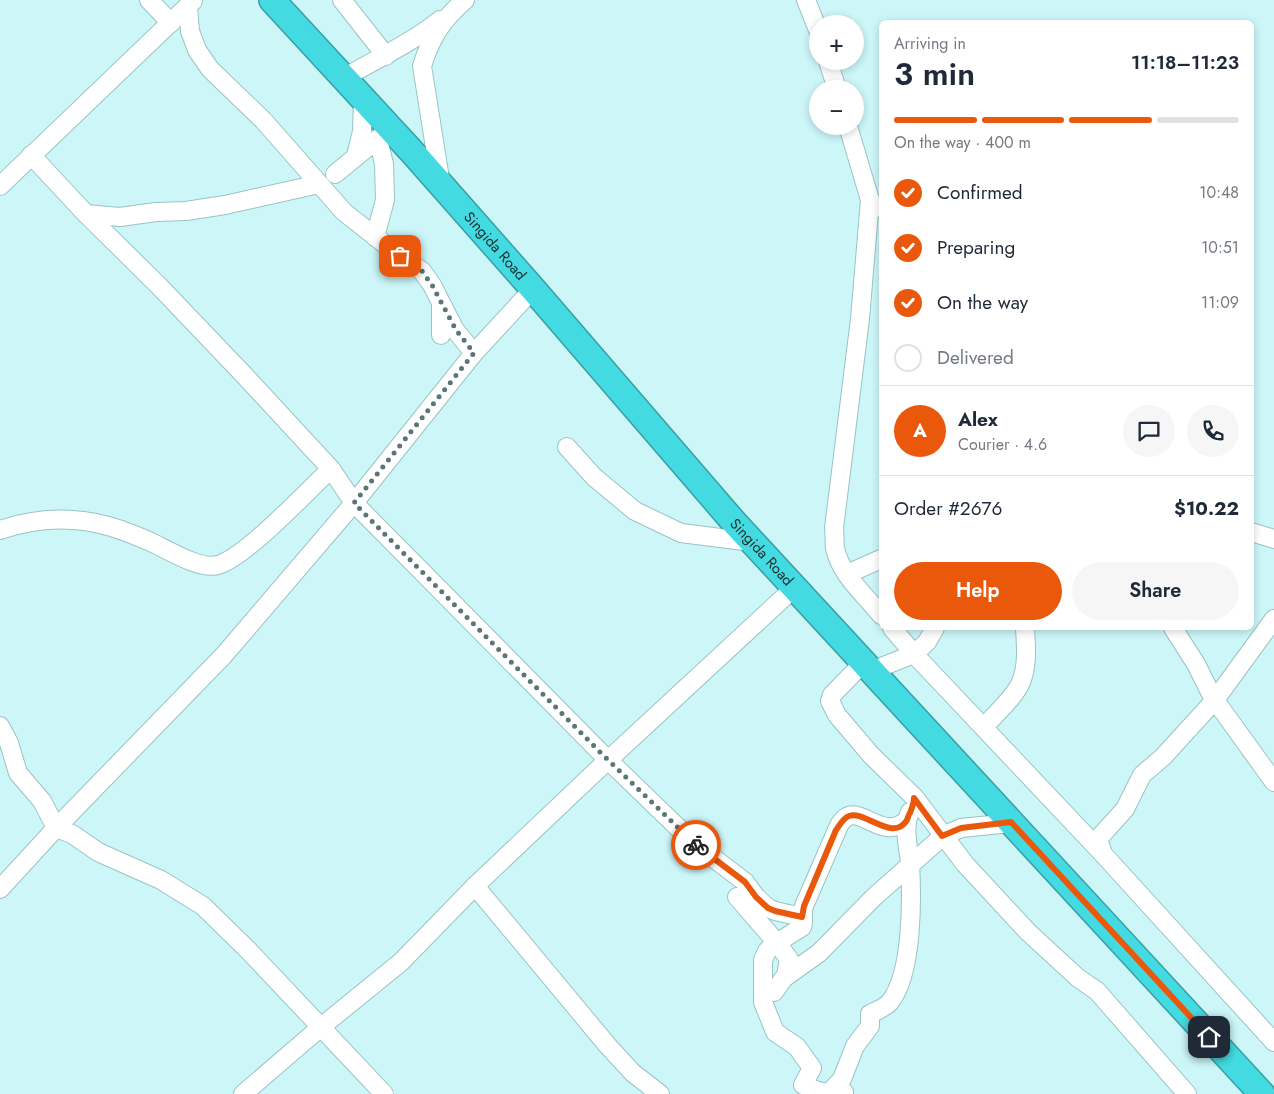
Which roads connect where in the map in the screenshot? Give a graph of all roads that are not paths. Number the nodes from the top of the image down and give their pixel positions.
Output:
1 (148, 0) edge
2 (272, 0) edge
3 (342, 0) edge
4 (465, 0) edge
5 (806, 0) edge
6 (191, 3) edge
7 (451, 13) junction
8 (812, 15) edge
9 (171, 23) junction
10 (386, 56) junction
11 (344, 78) junction
12 (364, 100) junction
13 (384, 134) junction
14 (851, 135) edge
15 (31, 155) junction
16 (356, 156) junction
17 (335, 174) dead end
18 (319, 184) junction
19 (441, 185) junction
20 (0, 186) edge
21 (870, 200) junction
22 (879, 212) edge
23 (86, 214) junction
24 (375, 237) junction
25 (533, 288) junction
26 (441, 304) junction
27 (441, 335) dead end
28 (474, 353) junction
29 (567, 447) dead end
30 (331, 469) junction
31 (354, 503) junction
32 (0, 530) edge
33 (1254, 533) edge
34 (1274, 539) edge
35 (752, 542) junction
36 (879, 560) edge
37 (847, 574) junction
38 (794, 588) junction
39 (879, 613) edge
40 (1274, 619) edge
41 (894, 630) edge
42 (934, 630) edge
43 (1025, 630) edge
44 (1175, 630) edge
45 (914, 654) junction
46 (867, 667) junction
47 (1215, 700) junction
48 (0, 726) edge
49 (984, 727) junction
50 (608, 760) junction
51 (1274, 782) edge
52 (914, 798) junction
53 (907, 820) junction
54 (1011, 822) junction
55 (56, 828) junction
56 (942, 836) junction
57 (1102, 854) junction
58 (910, 864) junction
59 (475, 886) junction
60 (0, 889) edge
61 (737, 897) dead end
62 (802, 917) junction
63 (777, 943) junction
64 (321, 1027) junction
65 (1274, 1042) edge
66 (836, 1093) edge
67 (243, 1094) edge
68 (384, 1094) edge
69 (660, 1094) edge
70 (1187, 1094) edge
71 (1262, 1094) edge

1 - 9 street
2 - 11 highway, Singida Road
3 - 10 street
4 - 7 street
5 - 8 street
6 - 9 street
6 - 18 street
7 - 10 street
7 - 19 street
9 - 15 street
10 - 11 street
11 - 12 highway, Singida Road
12 - 13 highway, Singida Road
12 - 16 street
13 - 16 street
13 - 19 highway, Singida Road
13 - 24 street
14 - 21 street
15 - 20 street
15 - 23 street
16 - 17 street
18 - 23 street
18 - 24 street
19 - 25 highway, Singida Road
21 - 22 street
21 - 37 street
23 - 30 street
24 - 26 street
25 - 28 street
25 - 35 highway, Singida Road
26 - 27 street
26 - 28 street
28 - 31 street
29 - 35 street
30 - 31 street
30 - 32 street
31 - 50 street
31 - 55 street
33 - 34 street
35 - 38 highway, Singida Road
36 - 37 street
37 - 39 street
38 - 46 highway, Singida Road
38 - 50 street
40 - 47 street
41 - 45 street
42 - 45 street
43 - 49 street
44 - 47 street
45 - 46 street
45 - 49 street
46 - 52 street
46 - 54 highway, Singida Road
47 - 51 street
47 - 57 street
48 - 55 street
49 - 57 street
50 - 59 street
50 - 62 street
52 - 53 street
52 - 56 street
53 - 58 street
53 - 62 street
54 - 56 street
54 - 71 highway, Singida Road
55 - 60 street
55 - 64 street
56 - 58 street
56 - 70 street
57 - 65 street
58 - 63 street
58 - 66 street
59 - 64 street
59 - 69 street
61 - 63 street
62 - 63 street
63 - 66 street
64 - 67 street
64 - 68 street

